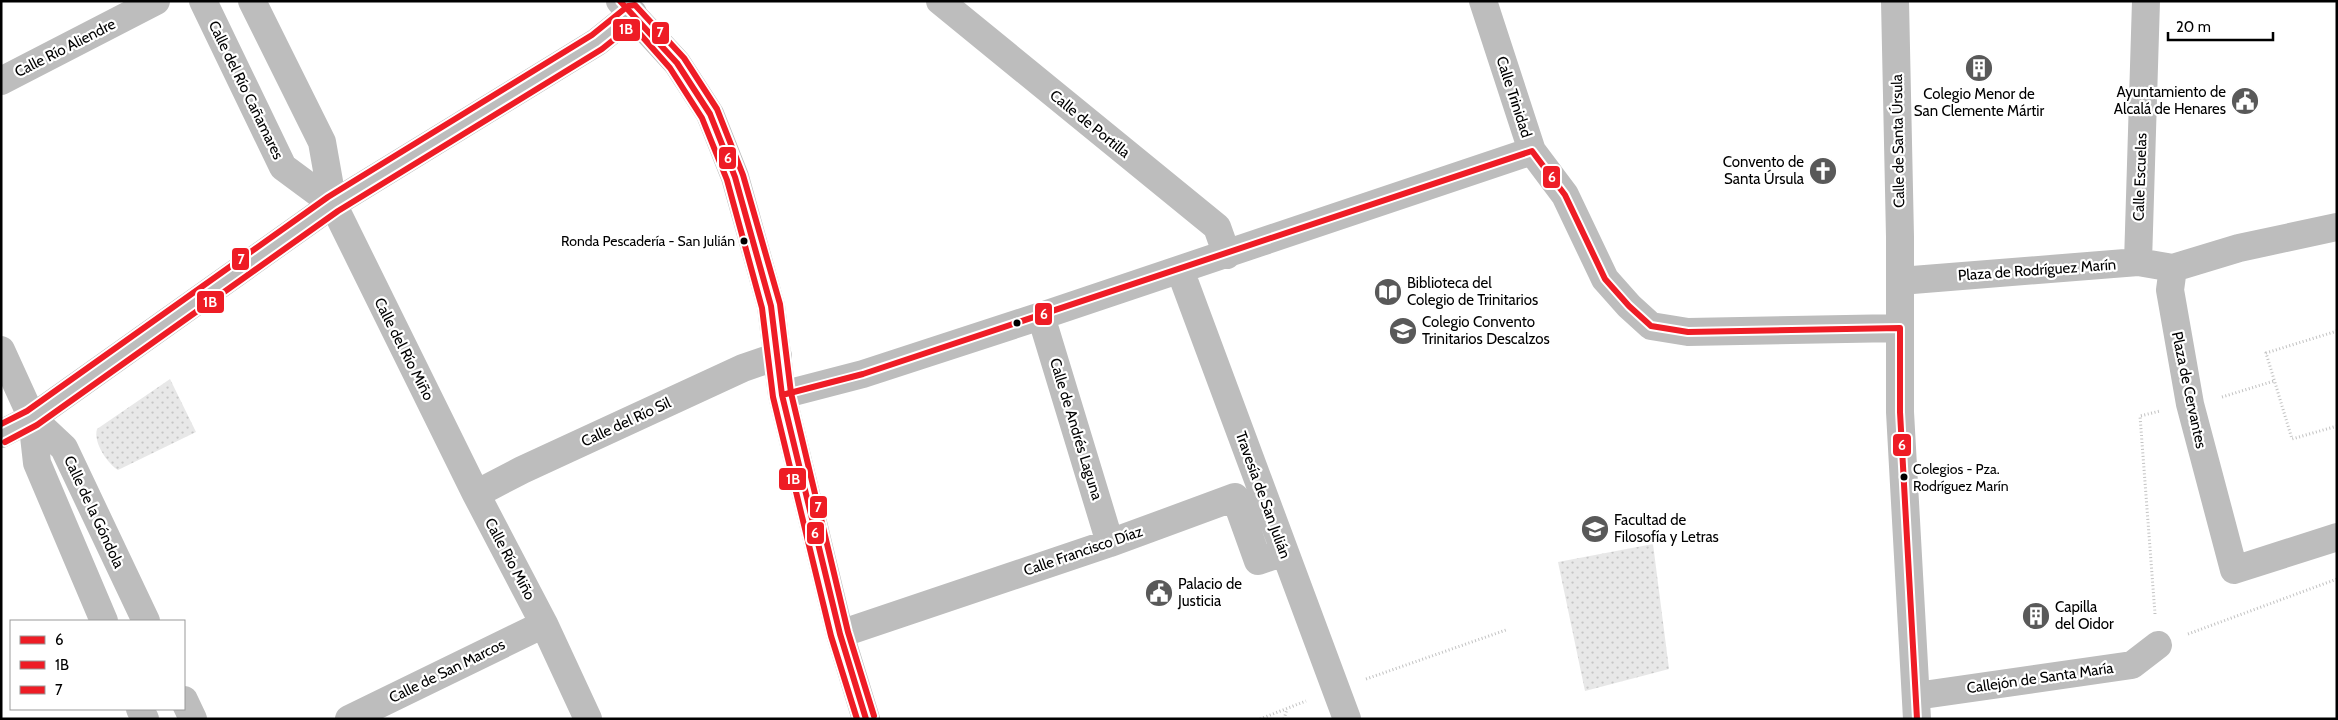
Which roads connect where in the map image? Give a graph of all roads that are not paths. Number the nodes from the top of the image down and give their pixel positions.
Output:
1 (156, 1) edge
2 (203, 1) edge
3 (252, 1) edge
4 (940, 1) edge
5 (1483, 1) edge
6 (1895, 1) edge
7 (2146, 1) edge
8 (627, 7) edge
9 (1, 81) edge
10 (1532, 151) junction
11 (333, 204) junction
12 (2337, 227) edge
13 (1227, 255) junction
14 (2138, 262) junction
15 (2173, 268) junction
16 (1180, 270) junction
17 (1900, 280) junction
18 (1041, 316) junction
19 (1900, 328) junction
20 (1, 350) edge
21 (778, 356) junction
22 (782, 395) junction
23 (32, 418) junction
24 (1, 434) edge
25 (476, 494) junction
26 (2337, 537) edge
27 (1110, 543) junction
28 (1284, 552) junction
29 (104, 620) edge
30 (146, 620) edge
31 (544, 624) junction
32 (840, 634) junction
33 (2158, 645) road end
34 (185, 702) edge
35 (1916, 707) edge
36 (365, 715) edge
37 (193, 719) edge
38 (588, 719) edge
39 (866, 719) edge
40 (1347, 719) edge

1 - 9 street, Calle Río Aliendre
2 - 11 street, Calle del Río Cañamares
3 - 11 street
4 - 13 street, Calle de Portilla
5 - 10 street, Calle Trinidad
6 - 17 street, Calle de Santa Úrsula
7 - 14 street, Calle Escuelas
8 - 11 street
8 - 21 street
10 - 13 street
10 - 19 street, Calle Trinidad
11 - 23 street
11 - 25 street, Calle del Río Miño
12 - 15 street
13 - 16 street
14 - 15 street, Plaza de Rodríguez Marín
14 - 17 street, Plaza de Rodríguez Marín
15 - 26 street, Plaza de Cervantes
16 - 18 street
16 - 28 street, Travesía de San Julián
17 - 19 street, Calle de Santa Úrsula
18 - 22 street
18 - 27 street, Calle de Andrés Laguna
19 - 35 street, Calle de Santa Úrsula
20 - 23 street
21 - 22 street
21 - 25 street, Calle del Río Sil
22 - 32 street
23 - 24 street
23 - 29 street, Calle de la Góndola
23 - 30 street, Calle de la Góndola
25 - 31 street, Calle Río Miño
27 - 28 street, Calle Francisco Díaz
27 - 32 street, Calle Francisco Díaz
28 - 40 street, Travesía de San Julián
31 - 36 street, Calle de San Marcos
31 - 38 street
32 - 39 street
33 - 35 street, Callejón de Santa María
34 - 37 street

